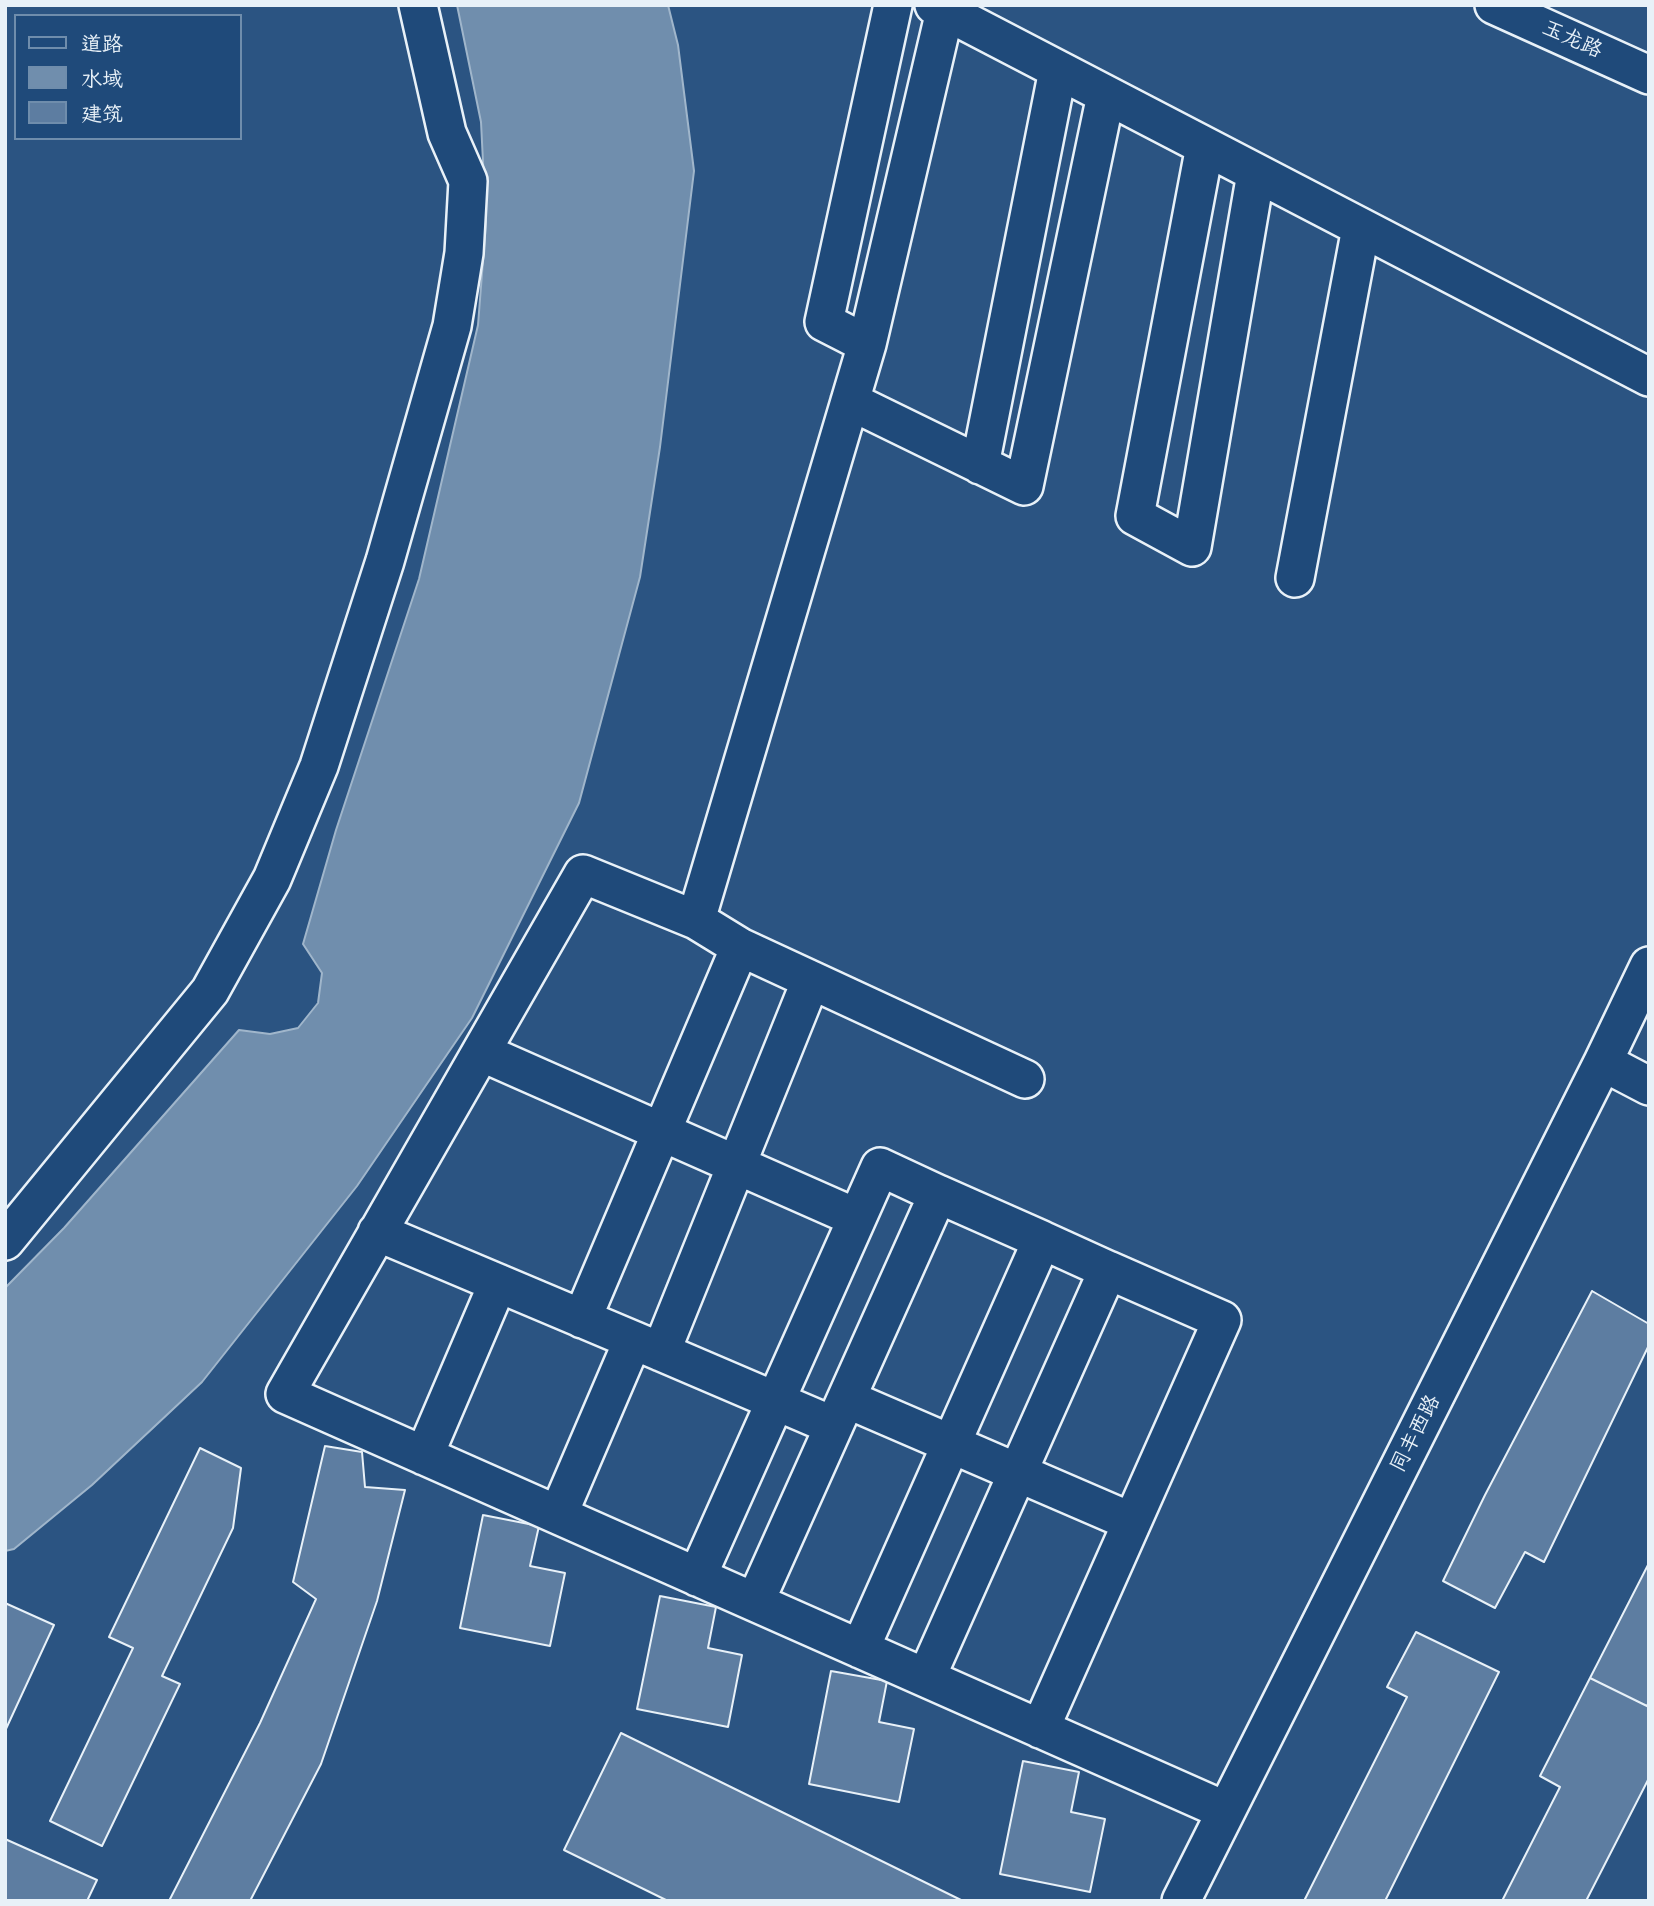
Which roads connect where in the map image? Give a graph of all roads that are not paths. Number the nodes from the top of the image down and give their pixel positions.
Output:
1 (418, 5) edge
2 (893, 5) edge
3 (1494, 5) edge
4 (939, 8) edge
5 (1058, 70) junction
6 (1649, 75) edge
7 (1106, 95) junction
8 (1205, 146) junction
9 (1256, 173) junction
10 (1361, 228) junction
11 (867, 344) junction
12 (1649, 377) edge
13 (850, 401) junction
14 (980, 465) junction
15 (1295, 578) dead end
16 (696, 920) junction
17 (740, 947) junction
18 (1649, 965) edge
19 (811, 980) junction
20 (481, 1052) junction
21 (1603, 1062) junction
22 (1025, 1079) dead end
23 (1649, 1086) edge
24 (662, 1131) junction
25 (737, 1165) junction
26 (938, 1194) junction
27 (858, 1218) junction
28 (377, 1232) junction
29 (1042, 1240) junction
30 (5, 1241) edge
31 (1108, 1270) junction
32 (498, 1283) junction
33 (582, 1319) junction
34 (647, 1346) junction
35 (776, 1402) junction
36 (840, 1413) junction
37 (951, 1444) junction
38 (424, 1456) junction
39 (1017, 1472) junction
40 (558, 1515) junction
41 (1132, 1522) junction
42 (697, 1577) junction
43 (755, 1602) junction
44 (860, 1649) junction
45 (926, 1678) junction
46 (1040, 1729) junction
47 (1226, 1811) junction
48 (1181, 1901) edge

1 - 30 street
2 - 11 street
3 - 6 street, 玉龙路
4 - 5 street
4 - 11 street
5 - 7 street
5 - 14 street
7 - 8 street
7 - 14 street
8 - 9 street
8 - 9 street
9 - 10 street
10 - 12 street
10 - 15 street
11 - 13 street
13 - 14 street
13 - 16 street
16 - 17 street
16 - 20 street
17 - 19 street
17 - 24 street
18 - 21 street, 同丰西路
19 - 22 street
19 - 25 street
20 - 24 street
20 - 28 street
21 - 23 street
21 - 47 street, 同丰西路
24 - 25 street
24 - 33 street
25 - 27 street
25 - 34 street
26 - 27 street
26 - 29 street
26 - 36 street
27 - 35 street
28 - 32 street
28 - 38 street
29 - 31 street
29 - 37 street
31 - 39 street
31 - 41 street
32 - 33 street
32 - 38 street
33 - 34 street
34 - 35 street
34 - 40 street
35 - 36 street
35 - 42 street
36 - 37 street
36 - 43 street
37 - 39 street
37 - 44 street
38 - 40 street
39 - 41 street
39 - 45 street
40 - 42 street
41 - 46 street
42 - 43 street
43 - 44 street
44 - 45 street
45 - 46 street
46 - 47 street
47 - 48 street, 同丰西路

